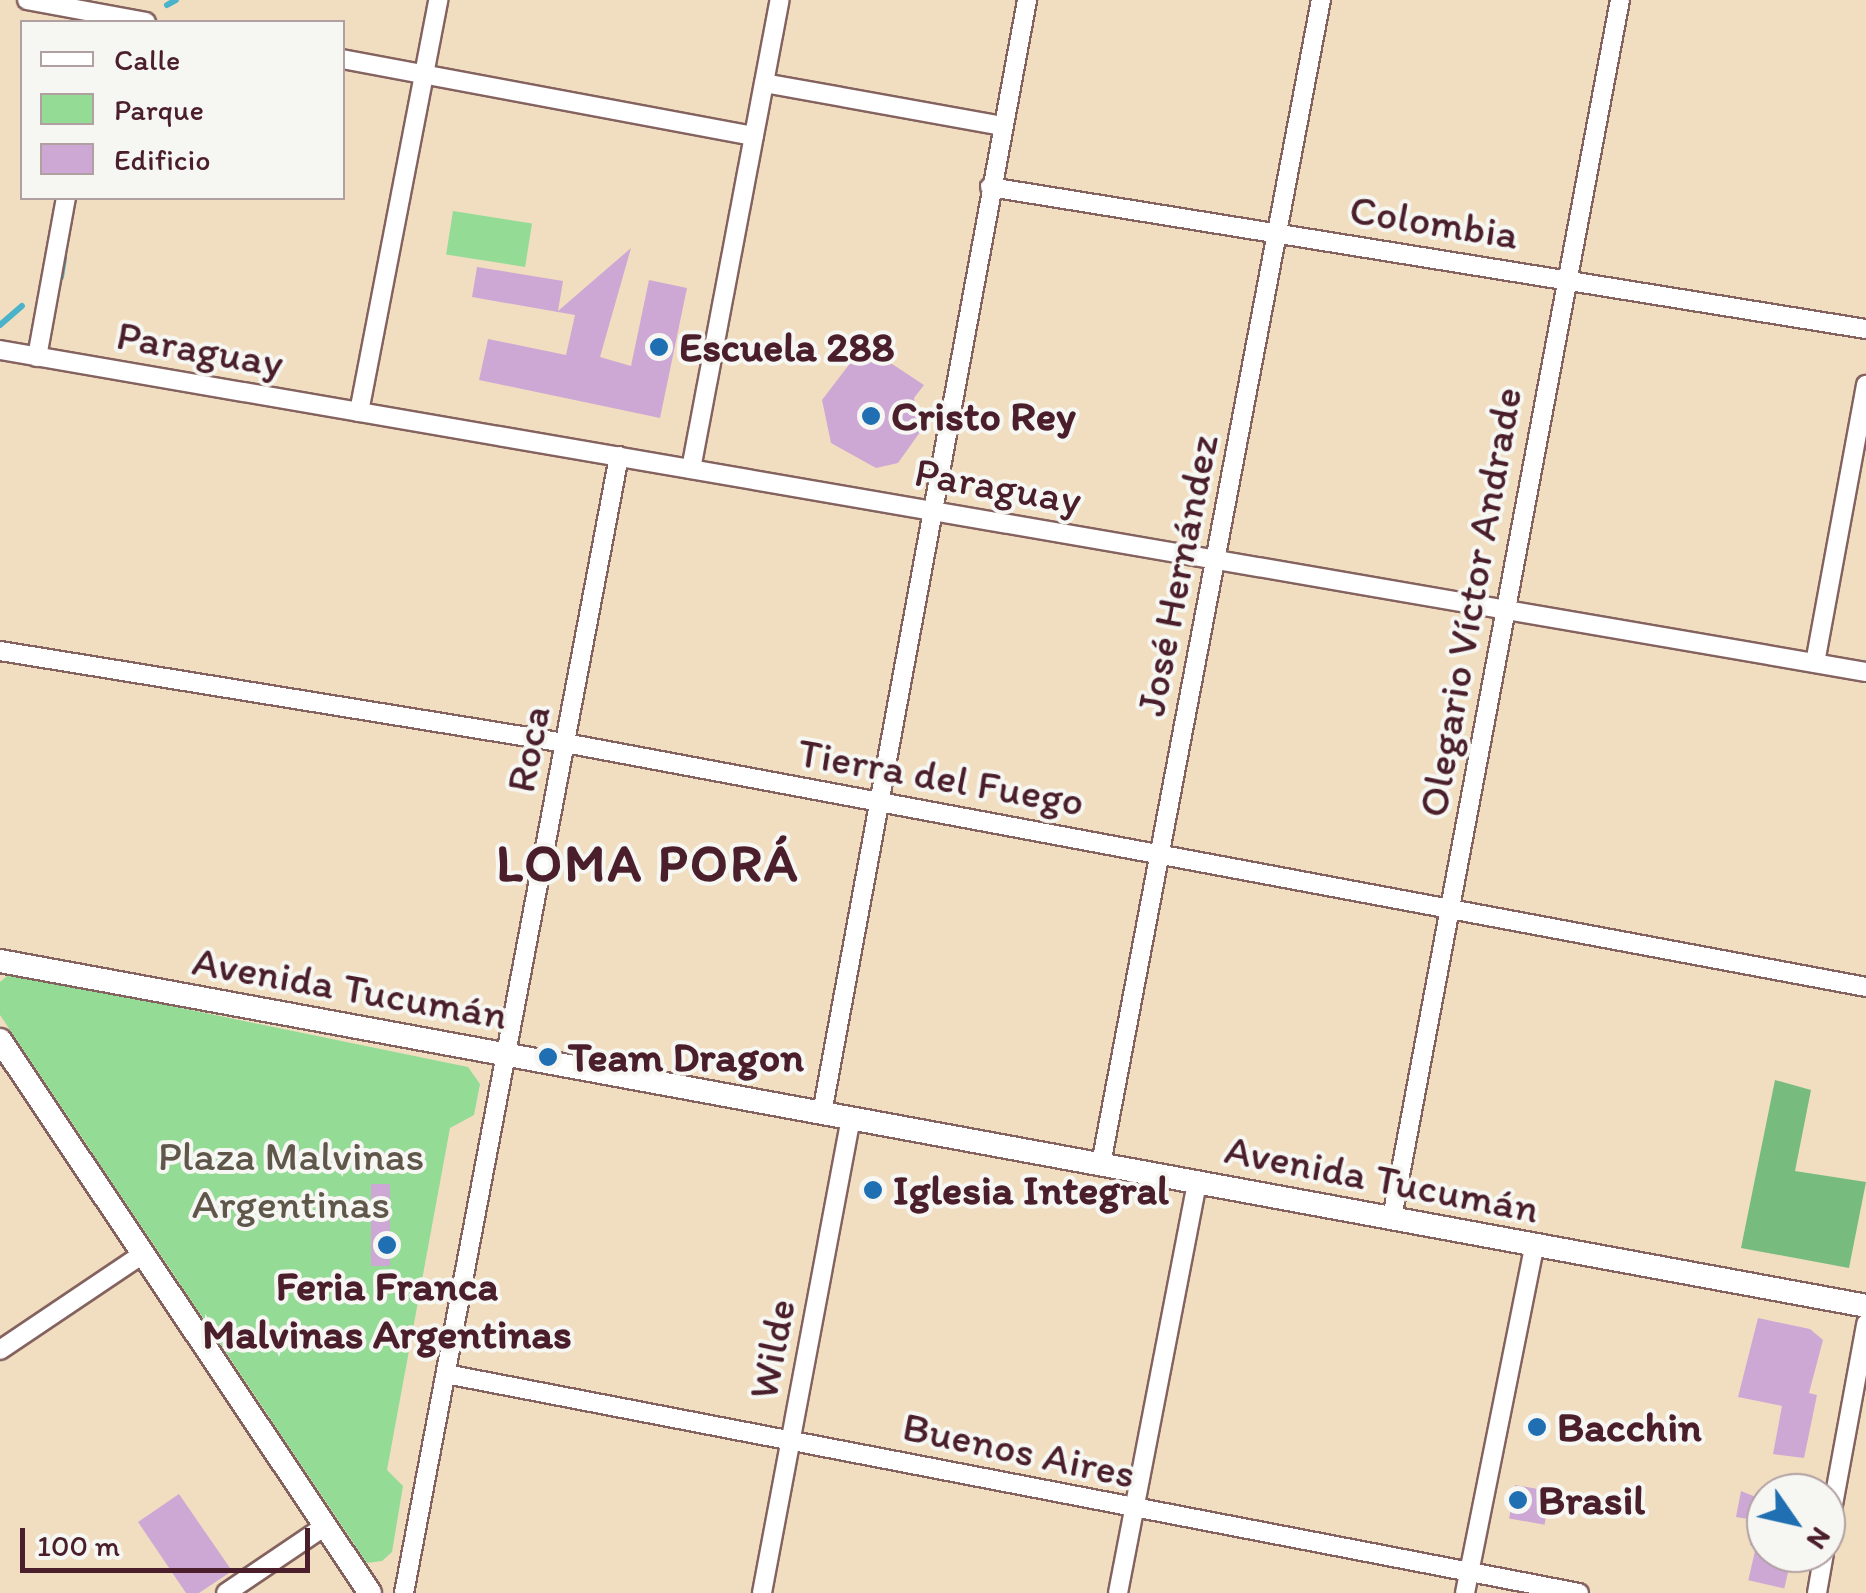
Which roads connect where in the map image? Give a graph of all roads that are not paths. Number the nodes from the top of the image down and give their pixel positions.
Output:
1 (27, 0) edge
2 (438, 0) edge
3 (780, 0) edge
4 (1027, 0) edge
5 (1321, 0) edge
6 (1620, 0) edge
7 (98, 12) edge
8 (136, 20) edge
9 (345, 60) edge
10 (424, 74) junction
11 (764, 83) junction
12 (1003, 126) junction
13 (754, 136) junction
14 (990, 187) junction
15 (66, 200) edge
16 (1279, 234) junction
17 (1564, 277) junction
18 (1866, 329) edge
19 (0, 350) edge
20 (38, 357) junction
21 (1866, 385) edge
22 (359, 412) junction
23 (618, 456) junction
24 (691, 469) junction
25 (935, 510) junction
26 (1215, 558) junction
27 (1507, 608) junction
28 (0, 652) edge
29 (1815, 664) junction
30 (1866, 672) edge
31 (565, 744) junction
32 (880, 802) junction
33 (1160, 853) junction
34 (1451, 907) junction
35 (0, 961) edge
36 (1866, 987) edge
37 (0, 1040) edge
38 (506, 1054) junction
39 (822, 1113) junction
40 (852, 1118) junction
41 (1101, 1164) junction
42 (1197, 1182) junction
43 (1392, 1218) junction
44 (1534, 1247) junction
45 (143, 1254) junction
46 (1866, 1306) edge
47 (1866, 1324) edge
48 (0, 1350) edge
49 (446, 1374) junction
50 (791, 1438) junction
51 (1839, 1473) edge
52 (1133, 1510) junction
53 (325, 1526) junction
54 (1466, 1584) edge
55 (226, 1593) edge
56 (370, 1593) edge
57 (404, 1593) edge
58 (762, 1593) edge
59 (1118, 1593) edge
60 (1579, 1593) edge

1 - 7 street
2 - 10 street
3 - 11 street
4 - 12 street
5 - 16 street, José Hernández
6 - 17 street, Olegario Víctor Andrade
7 - 8 street
9 - 10 street
10 - 13 street
10 - 22 street
11 - 12 street
11 - 13 street
12 - 14 street
13 - 24 street
14 - 16 street, Colombia
14 - 25 street
15 - 20 street
16 - 17 street, Colombia
16 - 26 street, José Hernández
17 - 18 street, Colombia
17 - 27 street, Olegario Víctor Andrade
19 - 20 street, Paraguay
20 - 22 street, Paraguay
21 - 29 street
22 - 23 street, Paraguay
23 - 24 street, Paraguay
23 - 31 street, Roca
24 - 25 street, Paraguay
25 - 26 street, Paraguay
25 - 32 street
26 - 27 street, Paraguay
26 - 33 street, José Hernández
27 - 29 street, Paraguay
27 - 34 street, Olegario Víctor Andrade
28 - 31 street, Tierra del Fuego
29 - 30 street, Paraguay
31 - 32 street, Tierra del Fuego
31 - 38 street, Roca
32 - 33 street, Tierra del Fuego
32 - 39 street
33 - 34 street, Tierra del Fuego
33 - 41 street, José Hernández
34 - 36 street, Tierra del Fuego
34 - 43 street, Olegario Víctor Andrade
35 - 38 main road, Avenida Tucumán
37 - 45 main road
38 - 39 main road, Avenida Tucumán
38 - 49 street, Roca
39 - 40 main road, Avenida Tucumán
40 - 41 main road, Avenida Tucumán
40 - 50 street, Wilde
41 - 42 main road, Avenida Tucumán
42 - 43 main road, Avenida Tucumán
42 - 52 street
43 - 44 main road, Avenida Tucumán
44 - 46 main road, Avenida Tucumán
44 - 54 street
45 - 48 street
45 - 53 main road
47 - 51 street
49 - 50 street, Buenos Aires
49 - 57 street, Roca
50 - 52 street, Buenos Aires
50 - 58 street, Wilde
52 - 54 street, Buenos Aires
52 - 59 street
53 - 55 street
53 - 56 main road
54 - 60 street, Buenos Aires

